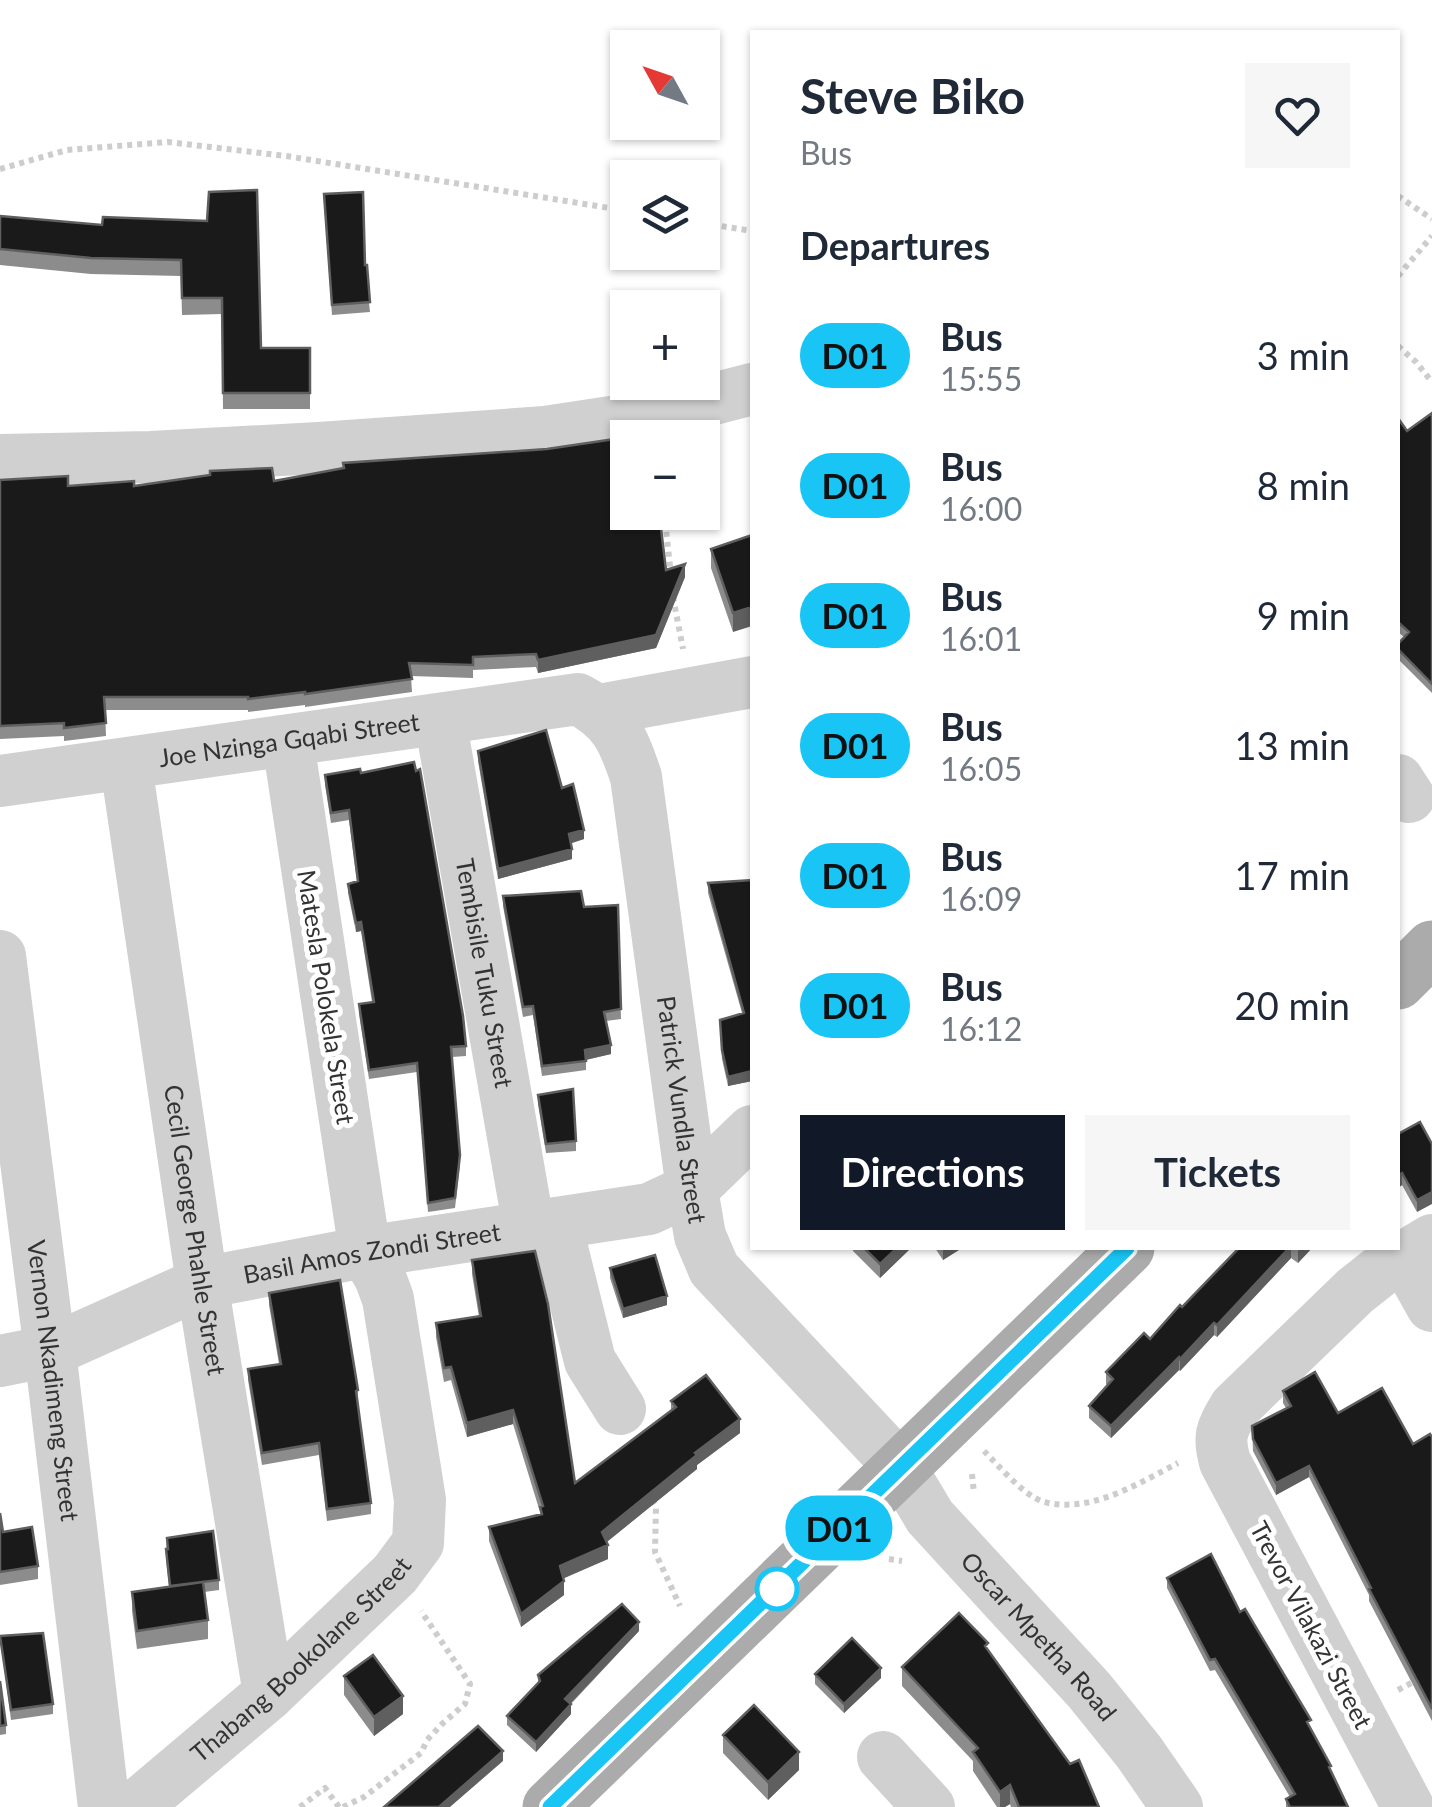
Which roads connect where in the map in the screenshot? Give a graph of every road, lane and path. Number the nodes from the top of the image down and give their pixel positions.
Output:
1 (0, 168) edge
2 (1400, 197) edge
3 (610, 208) edge
4 (1432, 219) edge
5 (720, 226) edge
6 (750, 230) edge
7 (1432, 236) edge
8 (1400, 274) edge
9 (1400, 348) edge
10 (1432, 382) edge
11 (750, 390) edge
12 (0, 460) edge
13 (668, 530) edge
14 (750, 682) edge
15 (694, 694) junction
16 (588, 705) junction
17 (440, 719) junction
18 (288, 742) junction
19 (126, 765) junction
20 (0, 782) edge
21 (1432, 948) edge
22 (0, 956) edge
23 (1400, 980) edge
24 (750, 1134) edge
25 (692, 1189) junction
26 (542, 1226) junction
27 (1418, 1248) edge
28 (1125, 1250) edge
29 (365, 1252) junction
30 (202, 1283) junction
31 (1432, 1306) edge
32 (25, 1356) edge
33 (620, 1409) dead end
34 (1219, 1441) junction
35 (984, 1450) dead end
36 (900, 1466) junction
37 (646, 1492) edge
38 (395, 1574) junction
39 (680, 1606) dead end
40 (268, 1694) junction
41 (883, 1757) dead end
42 (104, 1807) edge
43 (135, 1807) edge
44 (300, 1807) edge
45 (341, 1807) edge
46 (550, 1807) edge
47 (929, 1807) edge
48 (1177, 1807) edge
49 (1408, 1807) edge

1 - 3 path
2 - 4 path
5 - 6 path
7 - 8 path
9 - 10 path
11 - 12 street
13 - 15 path
14 - 15 street, Joe Nzinga Gqabi Street
15 - 16 street, Joe Nzinga Gqabi Street
16 - 17 street, Joe Nzinga Gqabi Street
16 - 25 street, Patrick Vundla Street
17 - 18 street, Joe Nzinga Gqabi Street
17 - 26 street, Tembisile Tuku Street
18 - 19 street, Joe Nzinga Gqabi Street
18 - 29 street, Matesla Polokela Street
19 - 20 street, Joe Nzinga Gqabi Street
19 - 30 street, Cecil George Phahle Street
21 - 23 main road
22 - 32 street, Vernon Nkadimeng Street
24 - 25 street, Basil Amos Zondi Street
25 - 26 street, Basil Amos Zondi Street
25 - 36 street, Patrick Vundla Street
26 - 29 street, Basil Amos Zondi Street
26 - 33 street, Tembisile Tuku Street
27 - 31 street
27 - 34 street
28 - 36 main road
29 - 30 street, Basil Amos Zondi Street
29 - 38 street, Thabang Bookolane Street
30 - 32 street, Basil Amos Zondi Street
30 - 40 street, Cecil George Phahle Street
32 - 42 street, Vernon Nkadimeng Street
34 - 35 path
34 - 49 street, Trevor Vilakazi Street
36 - 46 main road
36 - 48 street, Oscar Mpetha Road
37 - 39 path
38 - 40 street, Thabang Bookolane Street
38 - 45 path
40 - 43 street, Thabang Bookolane Street
41 - 47 street
44 - 45 path

